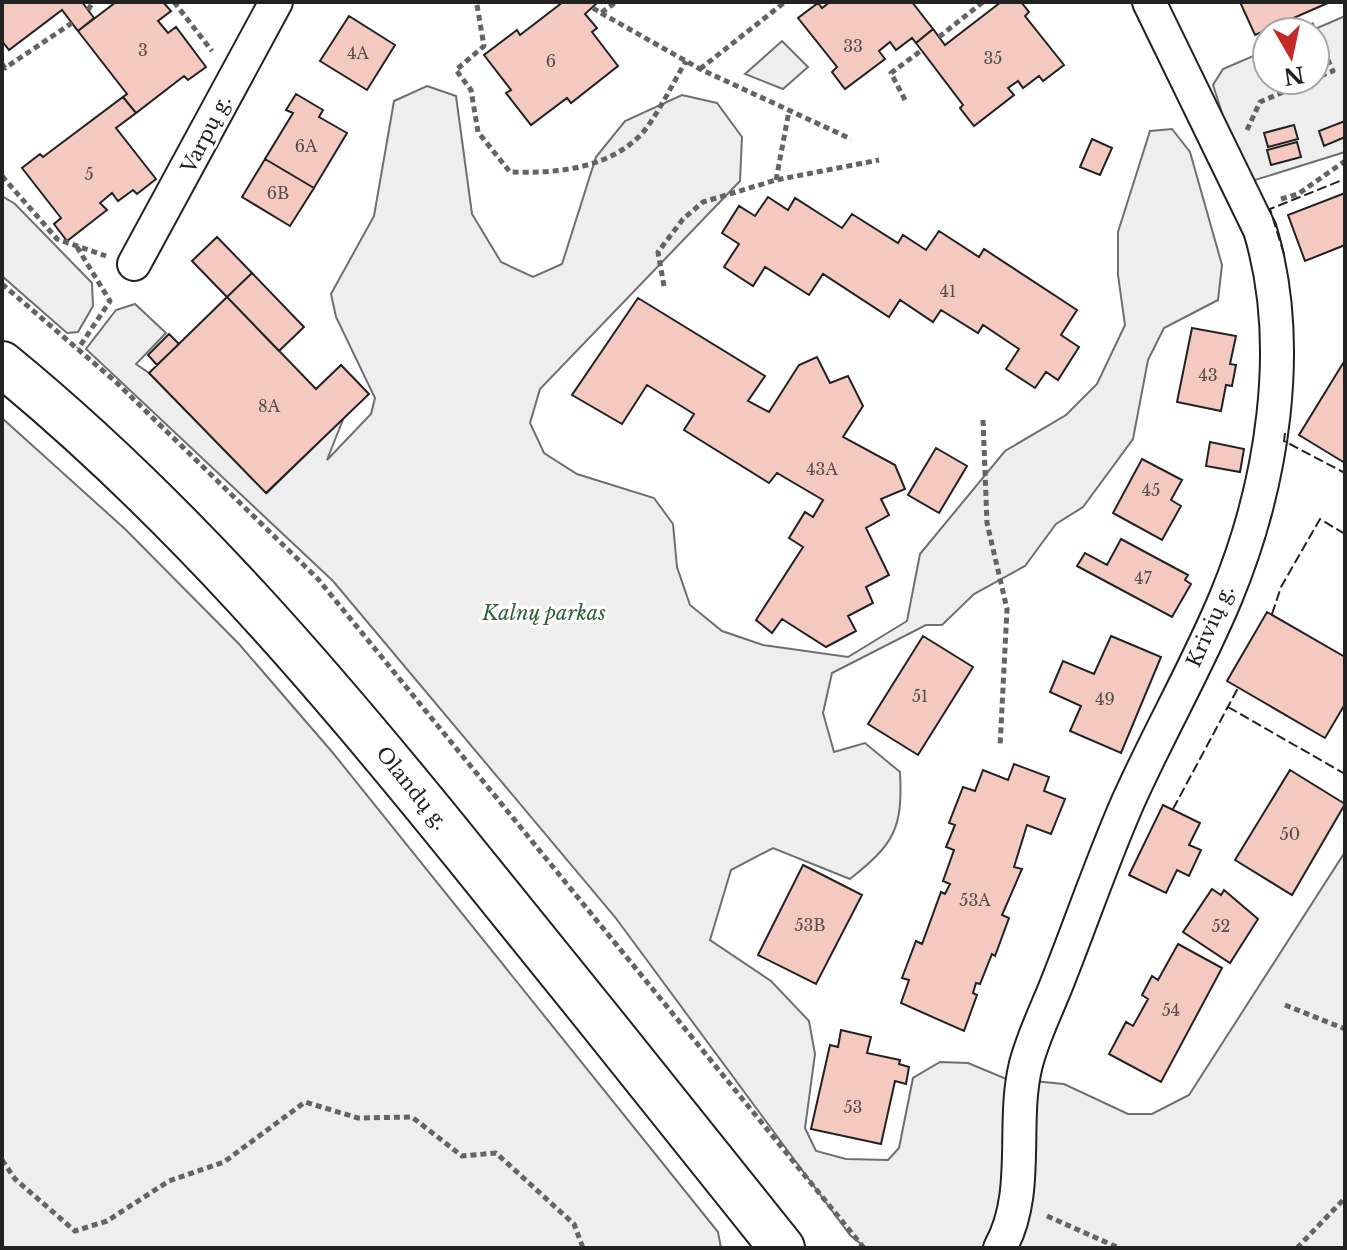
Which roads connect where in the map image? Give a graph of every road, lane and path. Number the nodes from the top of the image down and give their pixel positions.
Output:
1 (93, 2) edge
2 (174, 2) edge
3 (276, 2) edge
4 (616, 2) edge
5 (785, 2) edge
6 (983, 2) edge
7 (1149, 2) edge
8 (477, 5) dead end
9 (593, 8) dead end
10 (88, 10) dead end
11 (601, 13) junction
12 (72, 23) dead end
13 (939, 37) dead end
14 (922, 50) dead end
15 (686, 61) junction
16 (3, 67) edge
17 (700, 69) junction
18 (234, 79) junction
19 (1274, 96) edge
20 (905, 100) dead end
21 (789, 111) junction
22 (851, 139) dead end
23 (1222, 150) junction
24 (879, 160) dead end
25 (1345, 161) edge
26 (2, 176) edge
27 (776, 180) junction
28 (1250, 208) junction
29 (77, 247) junction
30 (134, 264) joint
31 (2, 284) edge
32 (664, 286) dead end
33 (78, 349) junction
34 (2, 364) edge
35 (983, 420) dead end
36 (1000, 747) dead end
37 (1285, 1005) dead end
38 (1345, 1029) edge
39 (2, 1160) edge
40 (1345, 1198) edge
41 (1016, 1203) junction
42 (583, 1248) edge
43 (782, 1248) edge
44 (864, 1248) edge
45 (1000, 1248) edge
46 (1119, 1248) edge
47 (1297, 1248) edge

1 - 10 path
2 - 18 path
3 - 18 street, Varpų g.
4 - 11 path
5 - 17 path
6 - 13 path
7 - 23 street, Krivių g.
8 - 15 path
9 - 11 path
11 - 15 path
12 - 16 path
14 - 20 path
15 - 17 path
17 - 21 path
18 - 30 street, Varpų g.
19 - 23 path
21 - 22 path
21 - 27 path
23 - 28 street, Krivių g.
24 - 27 path
25 - 28 path
26 - 29 path
27 - 32 path
28 - 41 street, Krivių g.
29 - 30 path
29 - 33 path
31 - 33 path
33 - 44 path
34 - 43 main road, Olandų g.
35 - 36 path
37 - 38 path
39 - 42 path
40 - 47 path
41 - 45 street, Krivių g.
41 - 46 path

